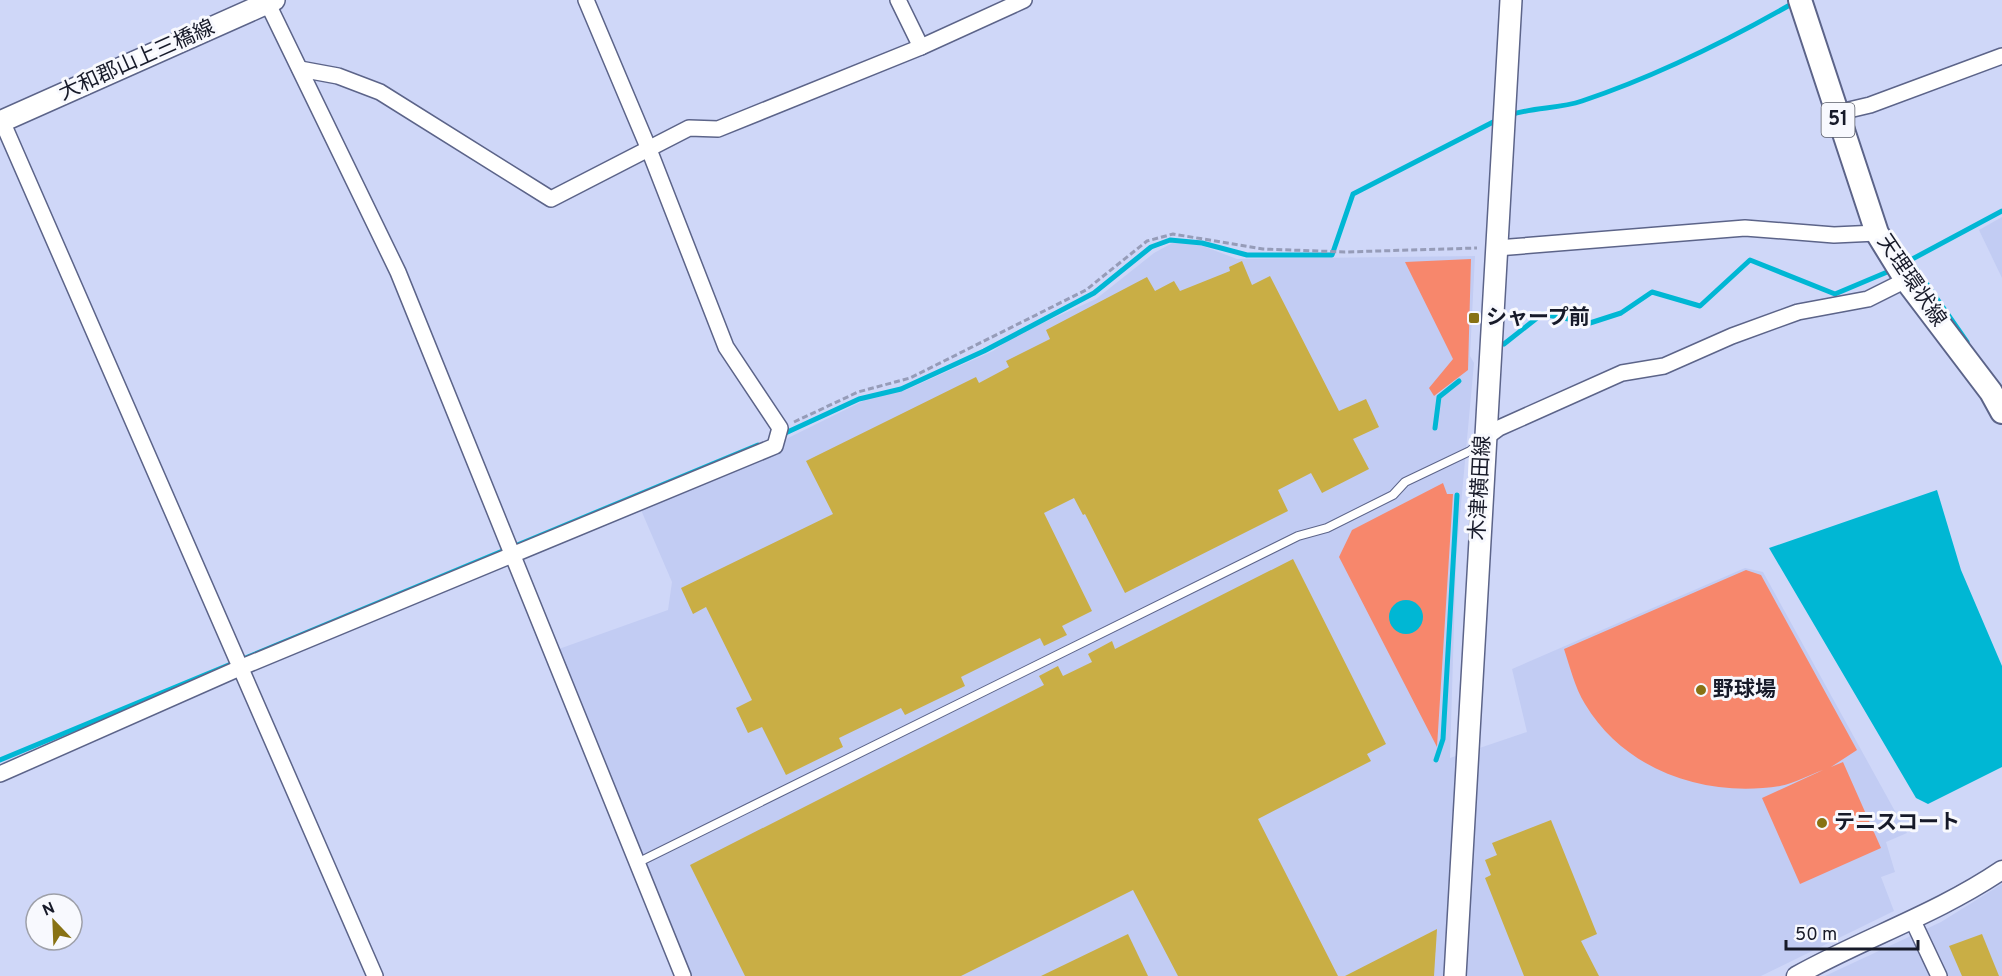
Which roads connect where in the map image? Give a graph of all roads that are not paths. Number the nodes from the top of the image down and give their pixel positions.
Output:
1 (586, 0) edge
2 (898, 0) edge
3 (1024, 0) edge
4 (1510, 0) edge
5 (269, 1) edge
6 (1801, 3) edge
7 (921, 47) junction
8 (2002, 56) edge
9 (300, 69) junction
10 (1836, 113) junction
11 (1, 122) edge
12 (648, 147) junction
13 (1877, 233) junction
14 (1497, 248) junction
15 (1906, 280) junction
16 (1996, 389) edge
17 (2002, 412) edge
18 (1484, 439) junction
19 (513, 556) junction
20 (239, 661) junction
21 (0, 774) edge
22 (637, 863) junction
23 (2002, 870) edge
24 (1913, 921) junction
25 (375, 976) edge
26 (683, 976) edge
27 (1455, 976) edge
28 (1796, 976) edge
29 (1939, 976) edge

1 - 12 street
2 - 7 street
3 - 7 street
4 - 14 main road, 木津横田線
5 - 9 street
5 - 11 main road, 大和郡山上三橋線
6 - 10 main road, 天理環状線 / 51
7 - 12 street
8 - 10 street
9 - 12 street
9 - 19 street
10 - 13 main road, 天理環状線 / 51
11 - 20 street
12 - 19 street
13 - 14 street
13 - 15 main road, 天理環状線 / 51
14 - 18 main road, 木津横田線
15 - 16 main road, 天理環状線 / 51
15 - 18 street
16 - 17 main road, 天理環状線 / 51
18 - 22 lane
18 - 27 main road, 木津横田線
19 - 20 street
19 - 22 street
20 - 21 street
20 - 25 street
22 - 26 street
23 - 24 street
24 - 28 street
24 - 29 street

